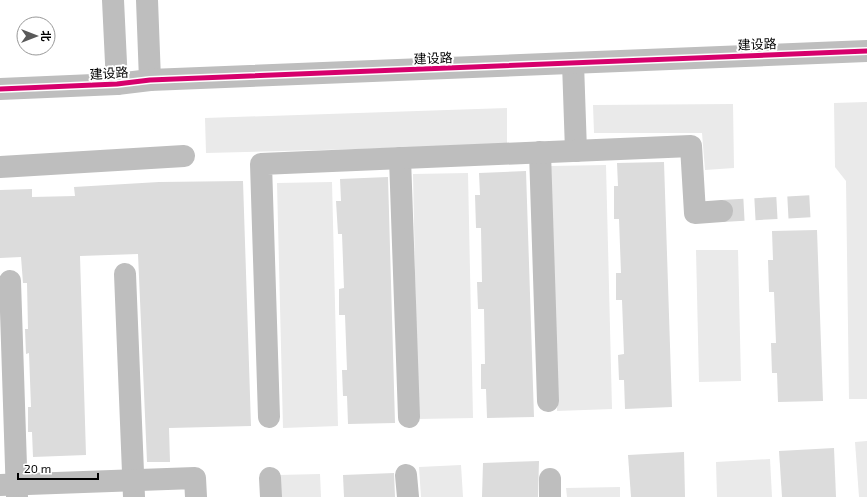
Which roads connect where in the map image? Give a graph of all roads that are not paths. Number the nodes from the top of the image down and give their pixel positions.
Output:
1 (113, 0) edge
2 (147, 0) edge
3 (867, 51) edge
4 (573, 63) junction
5 (150, 80) junction
6 (117, 84) junction
7 (0, 89) edge
8 (576, 151) junction
9 (540, 152) junction
10 (184, 156) dead end
11 (400, 158) junction
12 (0, 167) edge
13 (722, 211) tunnel mouth
14 (125, 274) dead end
15 (10, 282) dead end
16 (548, 401) dead end
17 (269, 417) dead end
18 (409, 417) dead end
19 (406, 475) dead end
20 (11, 489) edge
21 (133, 489) edge
22 (196, 497) edge
23 (408, 497) edge

1 - 6 street
2 - 5 street
3 - 4 street, 建设路
4 - 5 street, 建设路
4 - 8 street
5 - 6 street, 建设路
6 - 7 street, 建设路
8 - 9 street
8 - 13 street
9 - 11 street
9 - 16 street
10 - 12 street
11 - 17 street
11 - 18 street
14 - 21 street
15 - 20 street
19 - 23 street
20 - 21 street
21 - 22 street

